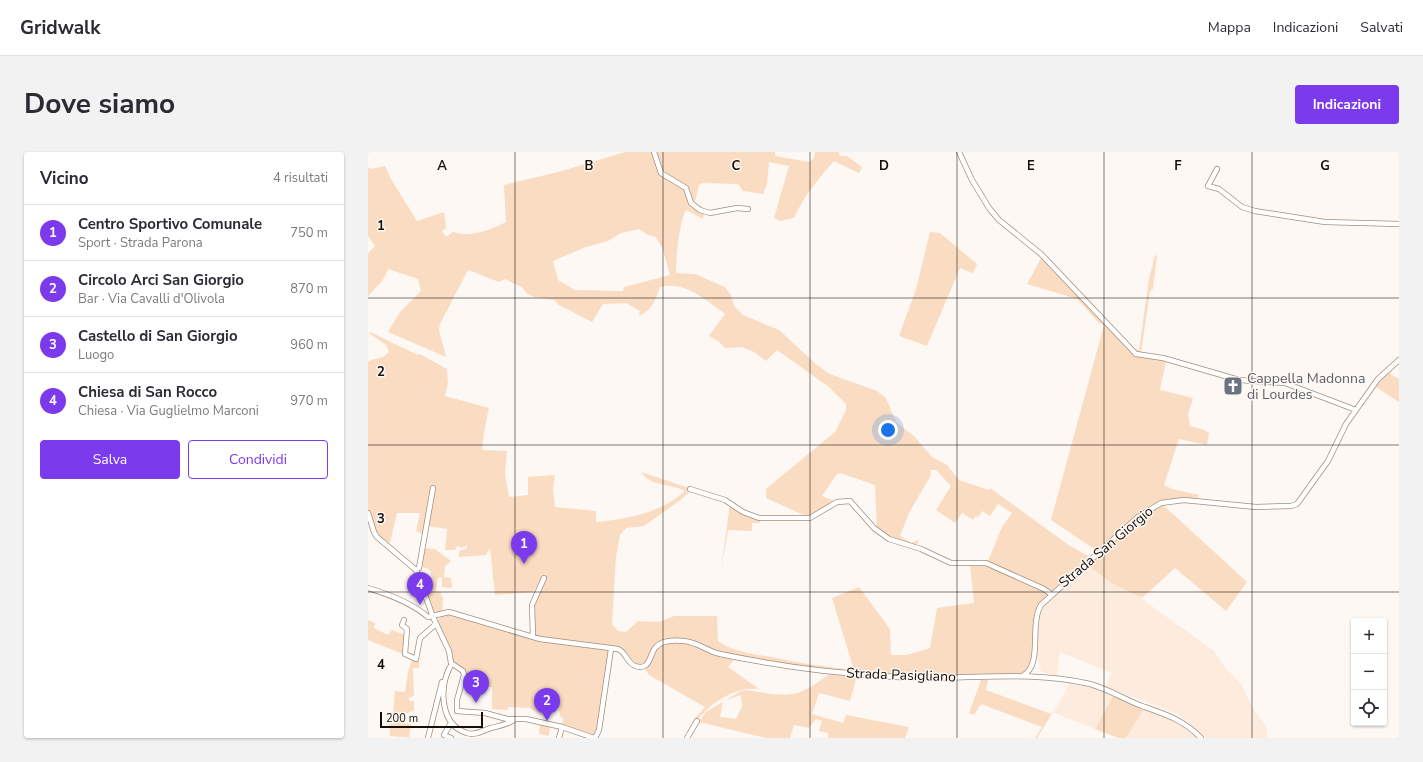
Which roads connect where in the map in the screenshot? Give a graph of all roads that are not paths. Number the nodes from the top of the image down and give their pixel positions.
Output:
1 (654, 152) edge
2 (959, 152) edge
3 (1217, 169) dead end
4 (748, 209) dead end
5 (1399, 224) edge
6 (1399, 360) edge
7 (1356, 410) junction
8 (433, 488) dead end
9 (690, 489) dead end
10 (368, 513) edge
11 (416, 570) junction
12 (544, 578) dead end
13 (368, 588) edge
14 (1051, 594) junction
15 (433, 617) junction
16 (404, 620) dead end
17 (436, 624) junction
18 (533, 637) junction
19 (611, 649) junction
20 (451, 665) junction
21 (1032, 666) junction
22 (1024, 675) junction
23 (1038, 676) junction
24 (514, 720) junction
25 (451, 722) junction
26 (697, 722) dead end
27 (562, 727) junction
28 (428, 738) edge
29 (451, 738) edge
30 (559, 738) edge
31 (594, 738) edge
32 (687, 738) edge
33 (1201, 738) edge

1 - 4 street
2 - 7 street
3 - 5 street
6 - 7 street, Strada San Giorgio
7 - 14 street, Strada San Giorgio
8 - 11 street
9 - 14 street
10 - 11 street
11 - 15 street
12 - 18 street
13 - 15 street
14 - 21 street, Strada San Giorgio
15 - 17 street
15 - 18 street, Strada Pasigliano
16 - 17 street
17 - 20 street
18 - 19 street, Strada Pasigliano
19 - 22 street, Strada Pasigliano
19 - 31 street
20 - 24 street
20 - 25 street
20 - 28 street
21 - 22 street
21 - 23 street
22 - 23 street, Strada Pasigliano
23 - 33 street, Strada Pasigliano
24 - 25 street
24 - 27 street
25 - 29 street
26 - 32 street
27 - 30 street
27 - 31 street

